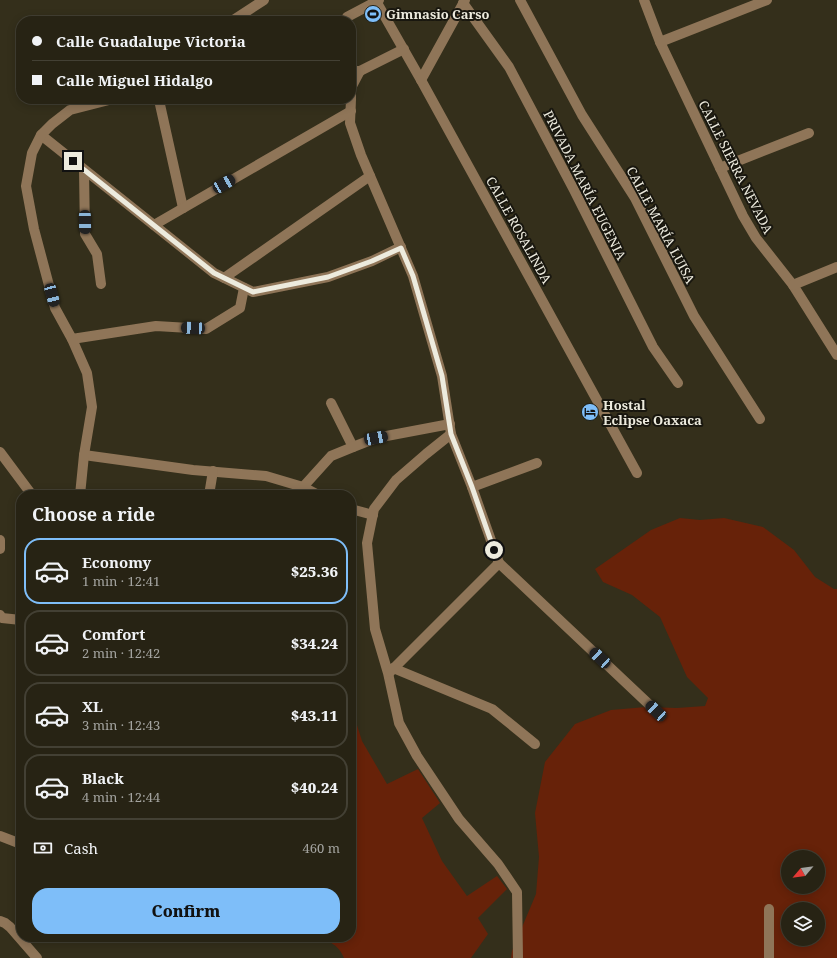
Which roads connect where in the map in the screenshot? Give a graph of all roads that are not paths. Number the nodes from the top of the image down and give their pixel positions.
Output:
1 (264, 0) edge
2 (520, 0) edge
3 (644, 0) edge
4 (767, 0) edge
5 (377, 1) edge
6 (464, 1) edge
7 (240, 16) edge
8 (349, 16) edge
9 (660, 42) junction
10 (404, 49) junction
11 (356, 71) edge
12 (421, 80) junction
13 (93, 104) edge
14 (162, 104) edge
15 (351, 104) edge
16 (351, 111) junction
17 (809, 133) dead end
18 (41, 135) junction
19 (720, 168) junction
20 (84, 170) junction
21 (370, 176) junction
22 (183, 208) junction
23 (154, 225) junction
24 (401, 248) junction
25 (837, 267) edge
26 (224, 278) junction
27 (101, 284) dead end
28 (793, 285) junction
29 (244, 288) junction
30 (72, 339) junction
31 (836, 352) edge
32 (678, 383) dead end
33 (331, 403) dead end
34 (760, 419) dead end
35 (450, 429) junction
36 (352, 446) junction
37 (0, 452) edge
38 (84, 455) junction
39 (537, 463) dead end
40 (213, 471) junction
41 (637, 473) dead end
42 (472, 487) junction
43 (28, 490) edge
44 (80, 490) edge
45 (210, 490) edge
46 (298, 490) edge
47 (301, 490) edge
48 (356, 510) edge
49 (373, 515) junction
50 (0, 540) edge
51 (0, 549) edge
52 (499, 563) junction
53 (0, 615) edge
54 (16, 619) edge
55 (391, 671) junction
56 (656, 711) dead end
57 (535, 744) dead end
58 (0, 836) edge
59 (16, 842) edge
60 (769, 909) dead end
61 (0, 921) edge
62 (16, 934) edge
63 (23, 942) edge
64 (37, 958) edge
65 (518, 958) edge
66 (769, 958) edge

1 - 7 street
2 - 34 street, CALLE MARÍA LUISA
3 - 9 street, CALLE SIERRA NEVADA
4 - 9 street
5 - 8 street
5 - 10 street, CALLE ROSALINDA
6 - 12 street
6 - 32 street, PRIVADA MARÍA EUGENIA
9 - 19 street, CALLE SIERRA NEVADA
10 - 11 street
10 - 12 street, CALLE ROSALINDA
12 - 41 street, CALLE ROSALINDA
13 - 18 street
14 - 22 street
15 - 16 street
16 - 21 street
16 - 22 street
17 - 19 street
18 - 20 street
18 - 30 street
19 - 28 street, CALLE SIERRA NEVADA
20 - 23 street
20 - 27 street
21 - 24 street
21 - 26 street
22 - 23 street
23 - 26 street
24 - 29 street
24 - 35 street
25 - 28 street
26 - 29 street
28 - 31 street, CALLE SIERRA NEVADA
29 - 30 street
30 - 38 street
33 - 36 street
35 - 36 street
35 - 42 street
35 - 49 street
36 - 47 street
37 - 43 street
38 - 40 street
38 - 44 street
39 - 42 street
40 - 45 street
40 - 46 street
42 - 52 street
48 - 49 street
49 - 55 street
50 - 51 street
52 - 55 street
52 - 56 street
53 - 54 street
55 - 57 street
55 - 65 street
58 - 59 street
60 - 66 street
61 - 62 street
63 - 64 street

